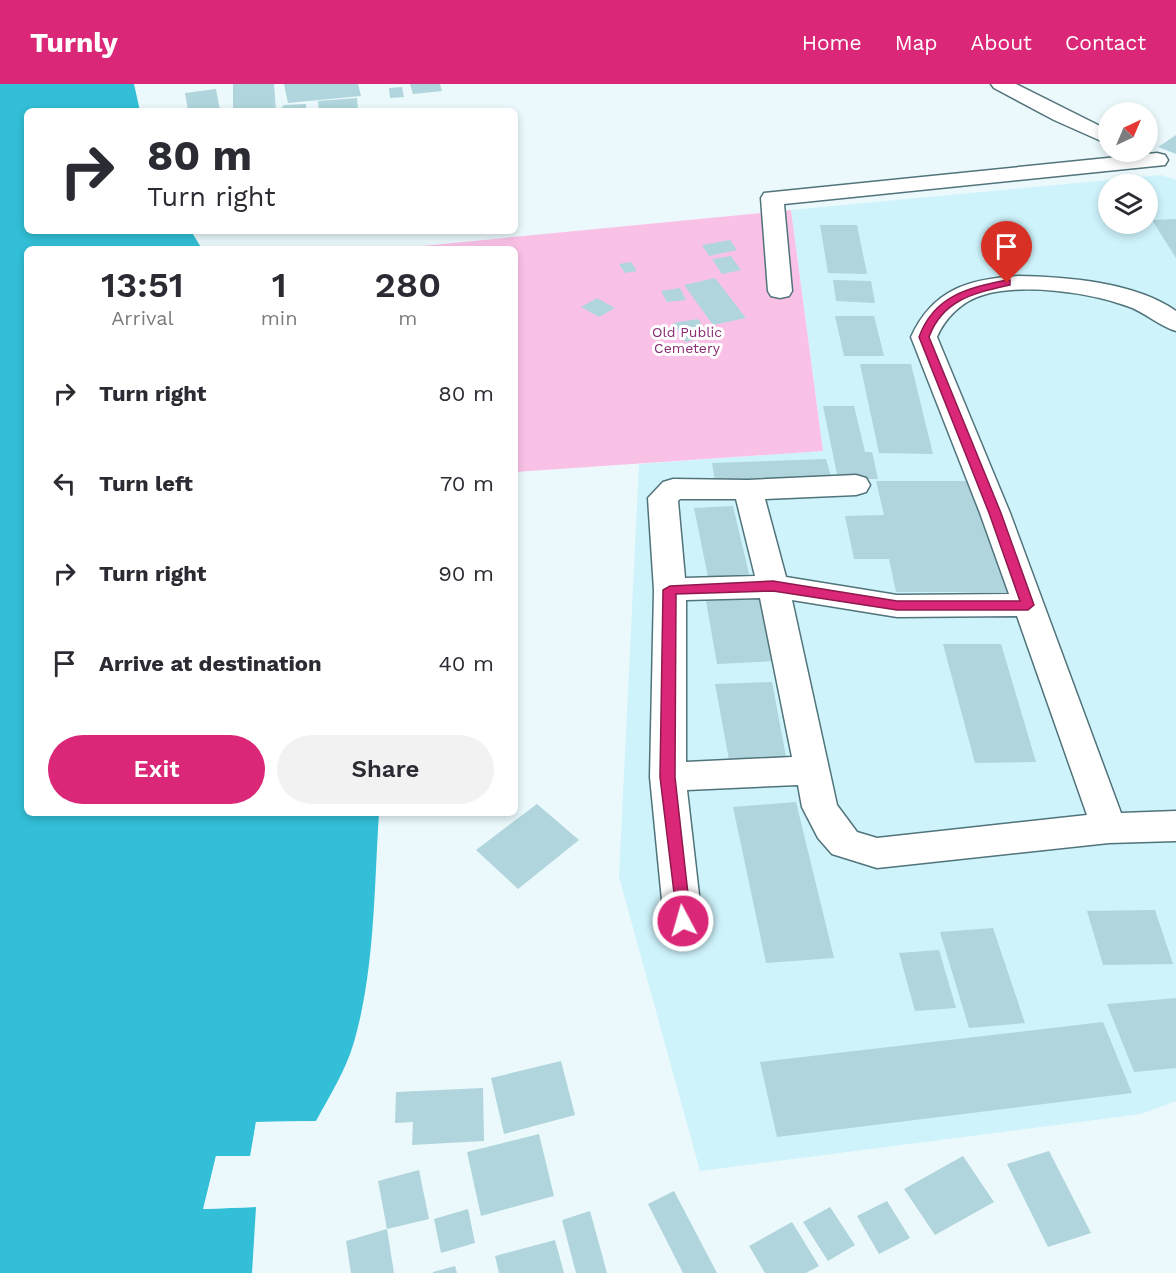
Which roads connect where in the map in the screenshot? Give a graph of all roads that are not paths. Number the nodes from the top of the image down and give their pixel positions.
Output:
1 (1001, 84) edge
2 (1098, 133) edge
3 (1127, 162) edge
4 (780, 291) dead end
5 (1176, 323) edge
6 (856, 485) dead end
7 (748, 490) junction
8 (773, 586) junction
9 (670, 590) junction
10 (1028, 605) junction
11 (811, 770) junction
12 (668, 777) junction
13 (1176, 826) edge
14 (1108, 828) junction
15 (683, 921) dead end

1 - 2 street
3 - 4 street
5 - 10 street
6 - 7 street
7 - 8 street
7 - 9 street
8 - 9 street
8 - 10 street
8 - 11 street
9 - 12 street
10 - 14 street
11 - 12 street
11 - 14 street
12 - 15 street
13 - 14 street

